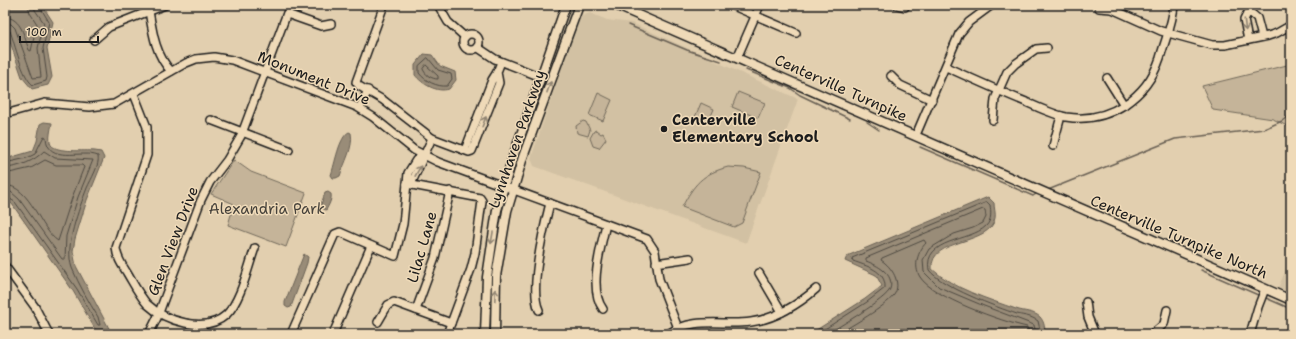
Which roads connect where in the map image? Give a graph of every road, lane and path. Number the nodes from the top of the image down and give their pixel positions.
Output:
1 (165, 5) edge
2 (290, 5) edge
3 (384, 5) edge
4 (438, 5) edge
5 (566, 5) edge
6 (579, 5) edge
7 (615, 5) edge
8 (731, 5) edge
9 (760, 5) edge
10 (897, 5) edge
11 (992, 5) edge
12 (1174, 5) edge
13 (905, 7) dead end
14 (149, 8) edge
15 (983, 8) edge
16 (1099, 8) dead end
17 (287, 14) junction
18 (756, 16) junction
19 (331, 24) dead end
20 (1291, 25) edge
21 (796, 33) dead end
22 (1168, 33) junction
23 (464, 37) junction
24 (1262, 37) junction
25 (94, 40) dead end
26 (1248, 40) junction
27 (477, 47) junction
28 (1047, 48) dead end
29 (737, 58) junction
30 (501, 62) junction
31 (946, 67) junction
32 (171, 71) junction
33 (266, 72) junction
34 (892, 76) dead end
35 (541, 77) junction
36 (1107, 78) dead end
37 (368, 90) junction
38 (999, 91) junction
39 (134, 94) junction
40 (932, 100) junction
41 (1124, 105) junction
42 (360, 108) junction
43 (5, 114) edge
44 (1061, 116) junction
45 (211, 120) dead end
46 (993, 120) dead end
47 (243, 132) junction
48 (916, 135) junction
49 (432, 138) junction
50 (1053, 146) dead end
51 (289, 150) dead end
52 (423, 155) junction
53 (407, 184) junction
54 (504, 186) junction
55 (513, 189) junction
56 (450, 191) junction
57 (1055, 199) joint
58 (550, 203) junction
59 (606, 224) junction
60 (371, 246) junction
61 (255, 248) dead end
62 (690, 258) dead end
63 (656, 263) junction
64 (5, 266) edge
65 (759, 273) dead end
66 (816, 289) dead end
67 (1266, 289) junction
68 (1291, 300) edge
69 (1086, 302) dead end
70 (603, 309) dead end
71 (416, 310) junction
72 (539, 310) dead end
73 (1167, 310) dead end
74 (782, 312) junction
75 (159, 313) junction
76 (378, 322) dead end
77 (451, 323) junction
78 (678, 328) junction
79 (49, 334) edge
80 (149, 334) edge
81 (291, 334) edge
82 (333, 334) edge
83 (447, 334) edge
84 (485, 334) edge
85 (495, 334) edge
86 (668, 334) edge
87 (1094, 334) edge
88 (1152, 334) edge
89 (1250, 334) edge

1 - 14 street
2 - 17 street, Glen View Drive
3 - 37 street
4 - 23 street
5 - 35 main road, Lynnhaven Parkway
55 -> 6 main road, Lynnhaven Parkway
7 - 29 main road, Centerville Turnpike
8 - 18 street
9 - 18 street
10 - 13 street
11 - 15 street
12 - 22 street
14 - 25 street
14 - 32 street
15 - 31 street
16 - 22 street
17 - 19 street
17 - 33 street, Glen View Drive
18 - 21 street
18 - 29 street
20 - 24 street
22 - 26 street
22 - 41 street
23 - 27 street
23 - 27 street
24 - 26 street
24 -> 26 street
27 - 30 street
28 - 38 street
29 - 48 main road, Centerville Turnpike
30 - 35 street
30 - 49 street
31 - 38 street
31 - 40 street
32 - 33 street, Monument Drive
32 - 39 street, Monument Drive
33 - 42 street, Monument Drive
33 - 47 street, Glen View Drive
34 - 40 street
35 - 54 main road, Lynnhaven Parkway
36 - 41 street
37 - 42 street
37 - 49 street
38 - 44 street
38 - 46 street
39 - 43 street, Monument Drive
39 - 75 street
40 - 48 street
41 - 44 street
42 - 52 street, Monument Drive
44 - 50 street
45 - 47 street
47 - 51 street
47 - 75 street, Glen View Drive
48 - 57 main road, Centerville Turnpike
49 - 52 street
52 - 53 street
52 - 54 street, Monument Drive
53 - 56 street
53 - 60 street
54 - 55 street, Monument Drive
54 -> 84 main road, Lynnhaven Parkway
55 - 58 street, Monument Drive
85 -> 55 main road, Lynnhaven Parkway
56 - 71 street, Lilac Lane
56 - 77 street
57 - 67 main road, Centerville Turnpike North
58 - 59 street, Monument Drive
58 - 72 street
59 - 63 street, Monument Drive
59 - 70 street
60 - 81 street
60 - 82 street
61 - 75 street
62 - 63 street
63 - 78 street, Monument Drive
64 - 79 street
65 - 74 street
66 - 74 street
67 - 68 main road, Centerville Turnpike North
67 - 89 street
69 - 87 street
71 - 76 street
71 - 77 street
73 - 88 street
74 - 78 street
75 - 80 street, Glen View Drive
77 - 83 street
78 - 86 street

